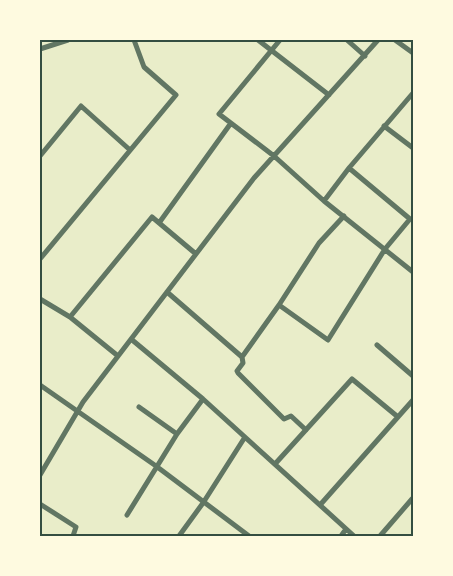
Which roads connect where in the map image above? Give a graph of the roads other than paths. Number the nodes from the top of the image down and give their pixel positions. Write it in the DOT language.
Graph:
graph roads {
  1 [pos="68,40"];
  2 [pos="134,40"];
  3 [pos="258,40"];
  4 [pos="280,40"];
  5 [pos="347,40"];
  6 [pos="378,40"];
  7 [pos="395,40"];
  8 [pos="40,49"];
  9 [pos="271,50"];
  10 [pos="413,53"];
  11 [pos="365,56"];
  12 [pos="413,92"];
  13 [pos="329,95"];
  14 [pos="232,123"];
  15 [pos="384,126"];
  16 [pos="413,148"];
  17 [pos="130,150"];
  18 [pos="40,156"];
  19 [pos="274,156"];
  20 [pos="349,168"];
  21 [pos="324,201"];
  22 [pos="344,216"];
  23 [pos="411,220"];
  24 [pos="159,223"];
  25 [pos="385,249"];
  26 [pos="196,254"];
  27 [pos="40,259"];
  28 [pos="413,272"];
  29 [pos="168,292"];
  30 [pos="40,299"];
  31 [pos="278,305"];
  32 [pos="70,317"];
  33 [pos="131,340"];
  34 [pos="377,344"];
  35 [pos="118,356"];
  36 [pos="242,357"];
  37 [pos="413,376"];
  38 [pos="40,385"];
  39 [pos="203,399"];
  40 [pos="413,400"];
  41 [pos="139,407"];
  42 [pos="78,412"];
  43 [pos="398,416"];
  44 [pos="306,430"];
  45 [pos="177,434"];
  46 [pos="245,437"];
  47 [pos="275,464"];
  48 [pos="156,466"];
  49 [pos="40,475"];
  50 [pos="46,479"];
  51 [pos="412,499"];
  52 [pos="203,503"];
  53 [pos="40,504"];
  54 [pos="320,505"];
  55 [pos="127,515"];
  56 [pos="346,529"];
  57 [pos="73,536"];
  58 [pos="179,536"];
  59 [pos="249,536"];
  60 [pos="341,536"];
  61 [pos="354,536"];
  62 [pos="380,536"];
  1 -- 8 [label="street"];
  2 -- 17 [label="street"];
  3 -- 9 [label="street"];
  4 -- 9 [label="street"];
  5 -- 11 [label="street"];
  6 -- 11 [label="street"];
  7 -- 10 [label="street"];
  9 -- 13 [label="street"];
  9 -- 14 [label="street"];
  11 -- 13 [label="street"];
  12 -- 15 [label="street"];
  13 -- 19 [label="street"];
  14 -- 19 [label="street"];
  14 -- 24 [label="street"];
  15 -- 16 [label="street"];
  15 -- 20 [label="street"];
  17 -- 18 [label="street"];
  17 -- 27 [label="street"];
  19 -- 21 [label="street"];
  19 -- 26 [label="street"];
  20 -- 21 [label="street"];
  20 -- 23 [label="street"];
  21 -- 22 [label="street"];
  22 -- 25 [label="street"];
  22 -- 31 [label="street"];
  23 -- 25 [label="street"];
  24 -- 26 [label="street"];
  24 -- 32 [label="street"];
  25 -- 28 [label="street"];
  25 -- 31 [label="street"];
  26 -- 29 [label="street"];
  29 -- 33 [label="street"];
  29 -- 36 [label="street"];
  30 -- 32 [label="street"];
  31 -- 36 [label="street"];
  32 -- 35 [label="street"];
  33 -- 35 [label="street"];
  33 -- 39 [label="street"];
  34 -- 37 [label="street"];
  35 -- 42 [label="street"];
  36 -- 44 [label="street"];
  38 -- 42 [label="street"];
  39 -- 45 [label="street"];
  39 -- 46 [label="street"];
  40 -- 43 [label="street"];
  41 -- 45 [label="street"];
  42 -- 48 [label="street"];
  42 -- 49 [label="street"];
  43 -- 44 [label="street"];
  43 -- 54 [label="street"];
  44 -- 47 [label="street"];
  45 -- 48 [label="street"];
  46 -- 47 [label="street"];
  46 -- 52 [label="street"];
  47 -- 54 [label="street"];
  48 -- 52 [label="street"];
  48 -- 55 [label="street"];
  49 -- 50 [label="street"];
  51 -- 62 [label="street"];
  52 -- 58 [label="street"];
  52 -- 59 [label="street"];
  53 -- 57 [label="street"];
  54 -- 56 [label="street"];
  56 -- 60 [label="street"];
  56 -- 61 [label="street"];
}
